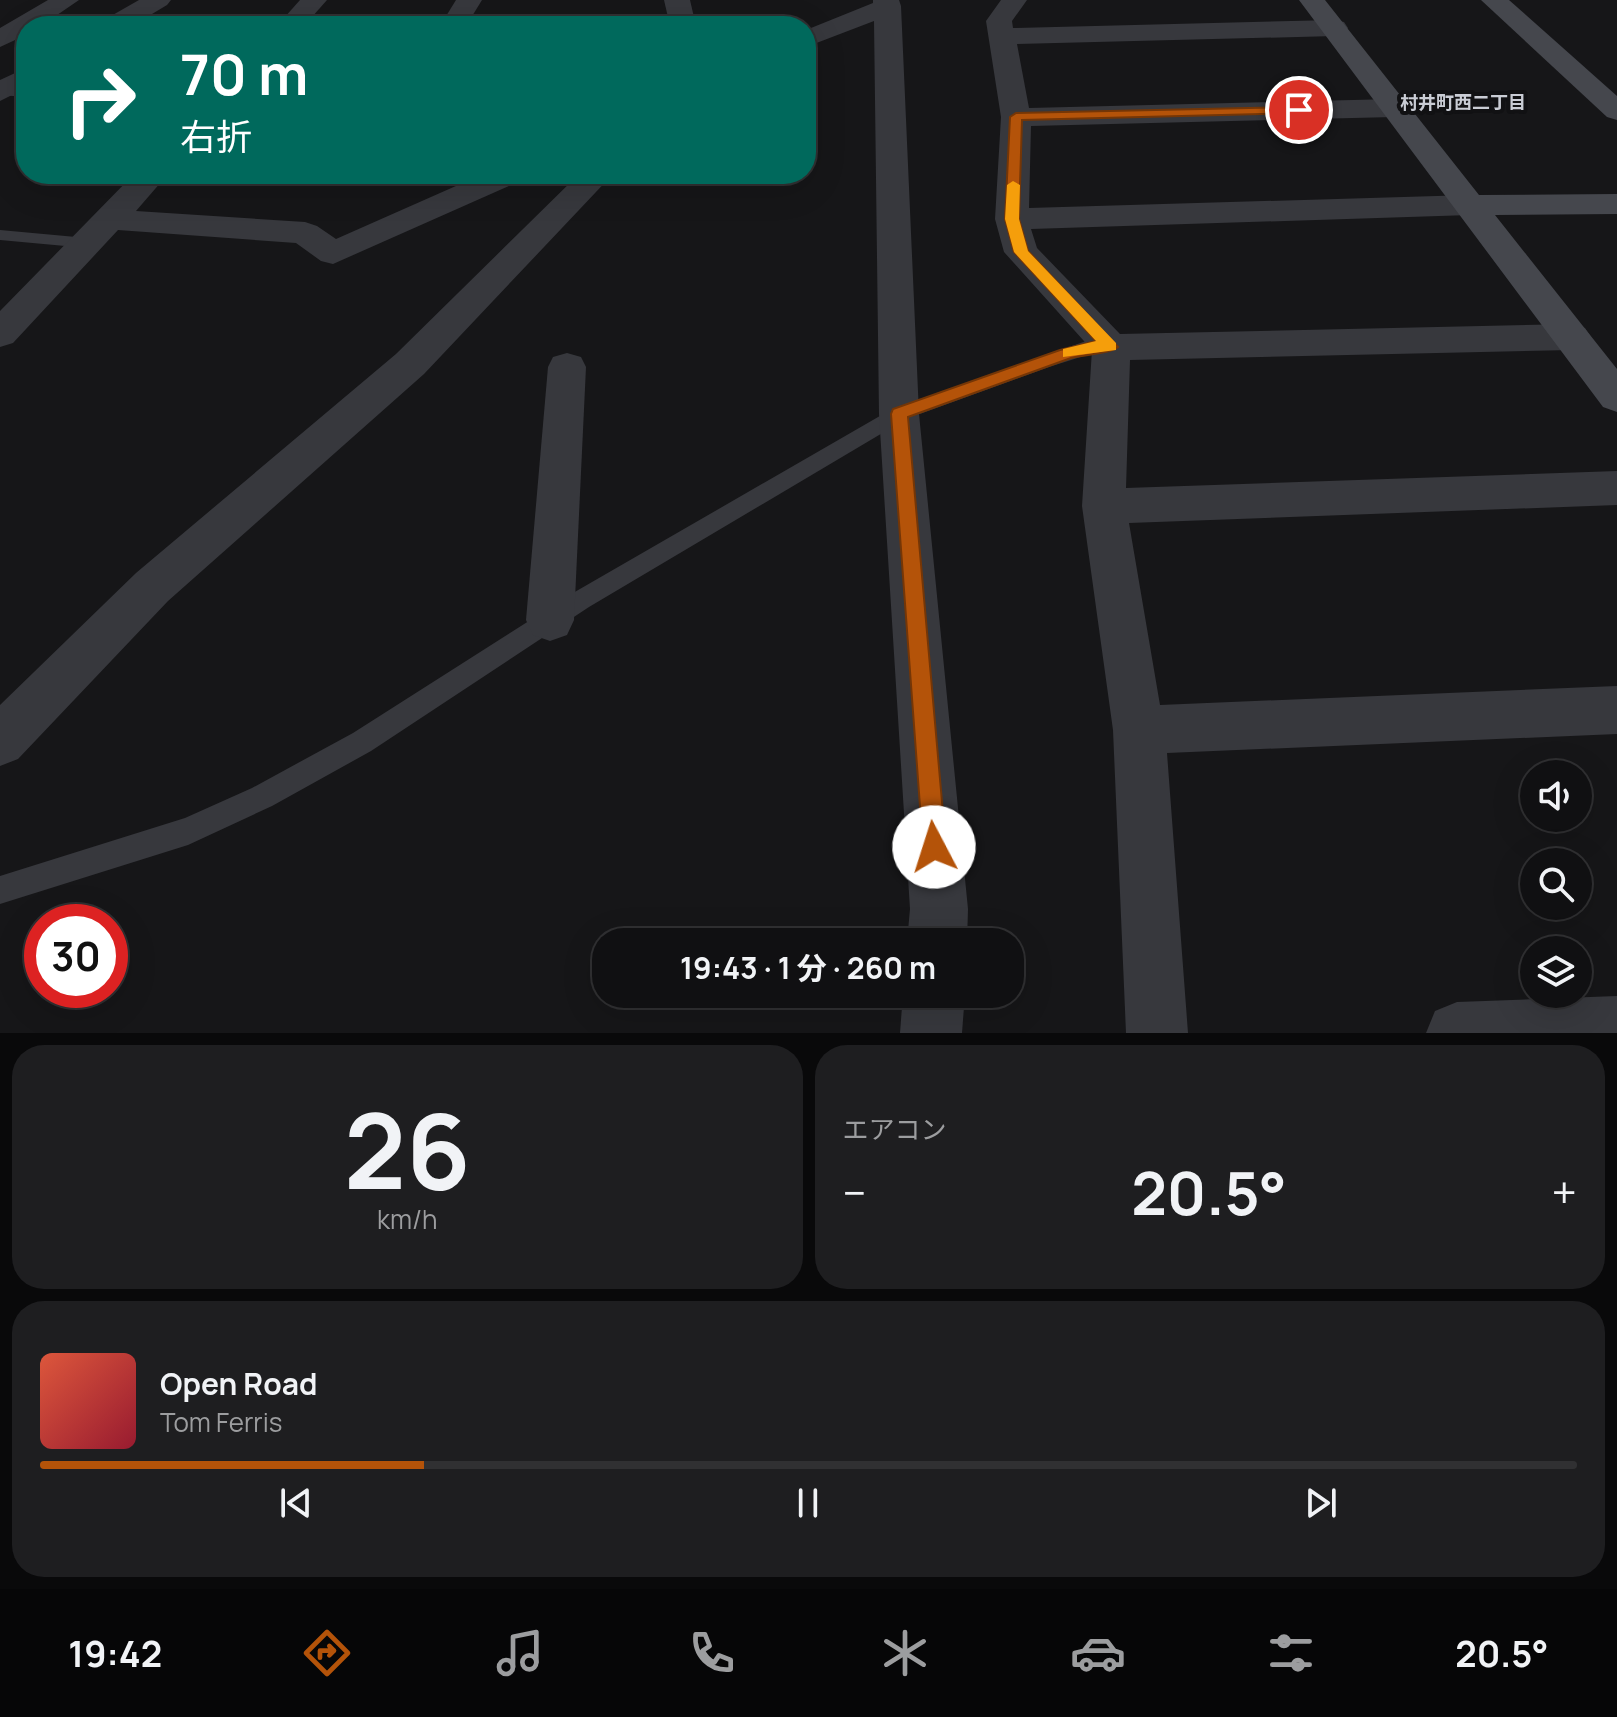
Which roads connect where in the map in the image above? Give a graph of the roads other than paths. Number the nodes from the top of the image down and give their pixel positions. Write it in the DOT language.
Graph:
graph roads {
  1 [pos="66,0"];
  2 [pos="158,0"];
  3 [pos="314,0"];
  4 [pos="1014,0"];
  5 [pos="1312,0"];
  6 [pos="1494,0"];
  7 [pos="887,3"];
  8 [pos="39,16"];
  9 [pos="130,16"];
  10 [pos="299,16"];
  11 [pos="1335,28"];
  12 [pos="816,35"];
  13 [pos="1002,36"];
  14 [pos="1394,108"];
  15 [pos="1617,111"];
  16 [pos="1016,117"];
  17 [pos="143,184"];
  18 [pos="487,184"];
  19 [pos="587,184"];
  20 [pos="1617,204"];
  21 [pos="1470,205"];
  22 [pos="1012,219"];
  23 [pos="98,231"];
  24 [pos="0,235"];
  25 [pos="0,334"];
  26 [pos="1572,337"];
  27 [pos="1111,347"];
  28 [pos="567,367"];
  29 [pos="1617,397"];
  30 [pos="899,414"];
  31 [pos="1617,488"];
  32 [pos="1104,506"];
  33 [pos="550,620"];
  34 [pos="1617,710"];
  35 [pos="1139,730"];
  36 [pos="0,741"];
  37 [pos="0,890"];
  38 [pos="938,928"];
  39 [pos="933,1008"];
  40 [pos="1617,1027"];
  41 [pos="931,1033"];
  42 [pos="1157,1033"];
  43 [pos="1457,1033"];
  44 [pos="1499,1033"];
  1 -- 8 [label="street"];
  2 -- 9 [label="street"];
  3 -- 10 [label="street"];
  4 -- 13 [label="street"];
  5 -- 11 [label="street"];
  6 -- 15 [label="street"];
  7 -- 12 [label="street"];
  7 -- 30 [label="street"];
  11 -- 13 [label="street"];
  11 -- 14 [label="street"];
  13 -- 16 [label="street"];
  14 -- 16 [label="street"];
  14 -- 21 [label="street"];
  16 -- 22 [label="street"];
  17 -- 23 [label="street"];
  18 -- 23 [label="street"];
  19 -- 36 [label="street"];
  20 -- 21 [label="street"];
  21 -- 22 [label="street"];
  21 -- 26 [label="street"];
  22 -- 27 [label="street"];
  23 -- 24 [label="lane"];
  23 -- 25 [label="street"];
  26 -- 27 [label="street"];
  26 -- 29 [label="street"];
  27 -- 30 [label="lane"];
  27 -- 32 [label="street"];
  28 -- 33 [label="street"];
  30 -- 33 [label="lane"];
  30 -- 38 [label="street"];
  31 -- 32 [label="street"];
  32 -- 35 [label="street"];
  33 -- 37 [label="lane"];
  34 -- 35 [label="street"];
  35 -- 42 [label="street"];
  39 -- 41 [label="street"];
  40 -- 44 [label="street"];
  43 -- 44 [label="street"];
}
